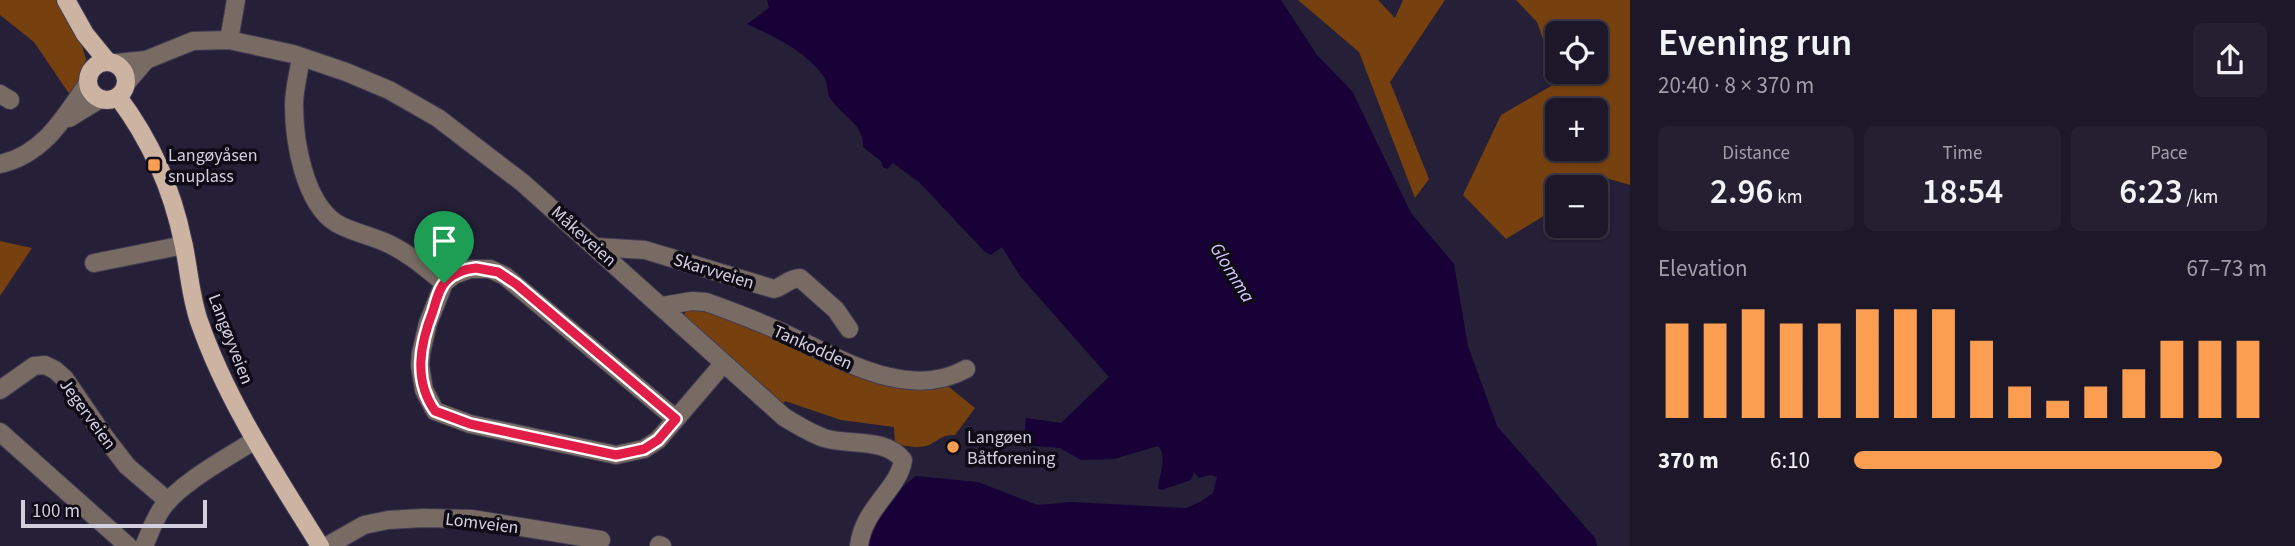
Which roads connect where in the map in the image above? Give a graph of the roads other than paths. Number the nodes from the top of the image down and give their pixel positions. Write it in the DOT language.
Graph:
graph roads {
  1 [pos="66,0"];
  2 [pos="236,0"];
  3 [pos="85,34"];
  4 [pos="229,40"];
  5 [pos="301,57"];
  6 [pos="146,60"];
  7 [pos="111,62"];
  8 [pos="89,77"];
  9 [pos="115,93"];
  10 [pos="63,121"];
  11 [pos="0,164"];
  12 [pos="184,245"];
  13 [pos="596,247"];
  14 [pos="94,263"];
  15 [pos="444,283"];
  16 [pos="662,306"];
  17 [pos="849,329"];
  18 [pos="723,364"];
  19 [pos="966,369"];
  20 [pos="0,390"];
  21 [pos="676,419"];
  22 [pos="0,432"];
  23 [pos="255,440"];
  24 [pos="168,501"];
  25 [pos="601,540"];
  26 [pos="128,546"];
  27 [pos="144,546"];
  28 [pos="320,546"];
  29 [pos="327,546"];
  30 [pos="859,546"];
  1 -- 3 [label="main road"];
  2 -- 4 [label="street"];
  3 -- 7 [label="main road"];
  3 -- 8 [label="main road"];
  4 -- 5 [label="street, Måkeveien"];
  4 -- 6 [label="street, Måkeveien"];
  5 -- 13 [label="street, Måkeveien"];
  5 -- 15 [label="street"];
  6 -- 7 [label="street, Måkeveien"];
  6 -- 9 [label="street, Måkeveien"];
  7 -- 8 [label="main road"];
  7 -- 9 [label="main road"];
  8 -- 9 [label="main road"];
  8 -- 10 [label="street"];
  9 -- 10 [label="street, Måkeveien"];
  9 -- 12 [label="main road, Langøyveien"];
  10 -- 11 [label="street"];
  12 -- 14 [label="street"];
  12 -- 23 [label="main road, Langøyveien"];
  13 -- 16 [label="street, Måkeveien"];
  13 -- 17 [label="street, Skarvveien"];
  15 -- 21 [label="street"];
  15 -- 21 [label="street"];
  16 -- 18 [label="street, Måkeveien"];
  16 -- 19 [label="street, Tankodden"];
  18 -- 21 [label="street"];
  18 -- 30 [label="street, Måkeveien"];
  20 -- 24 [label="street, Jegerveien"];
  22 -- 26 [label="street"];
  23 -- 24 [label="street"];
  23 -- 28 [label="main road, Langøyveien"];
  24 -- 27 [label="street"];
  25 -- 29 [label="street, Lomveien"];
}
